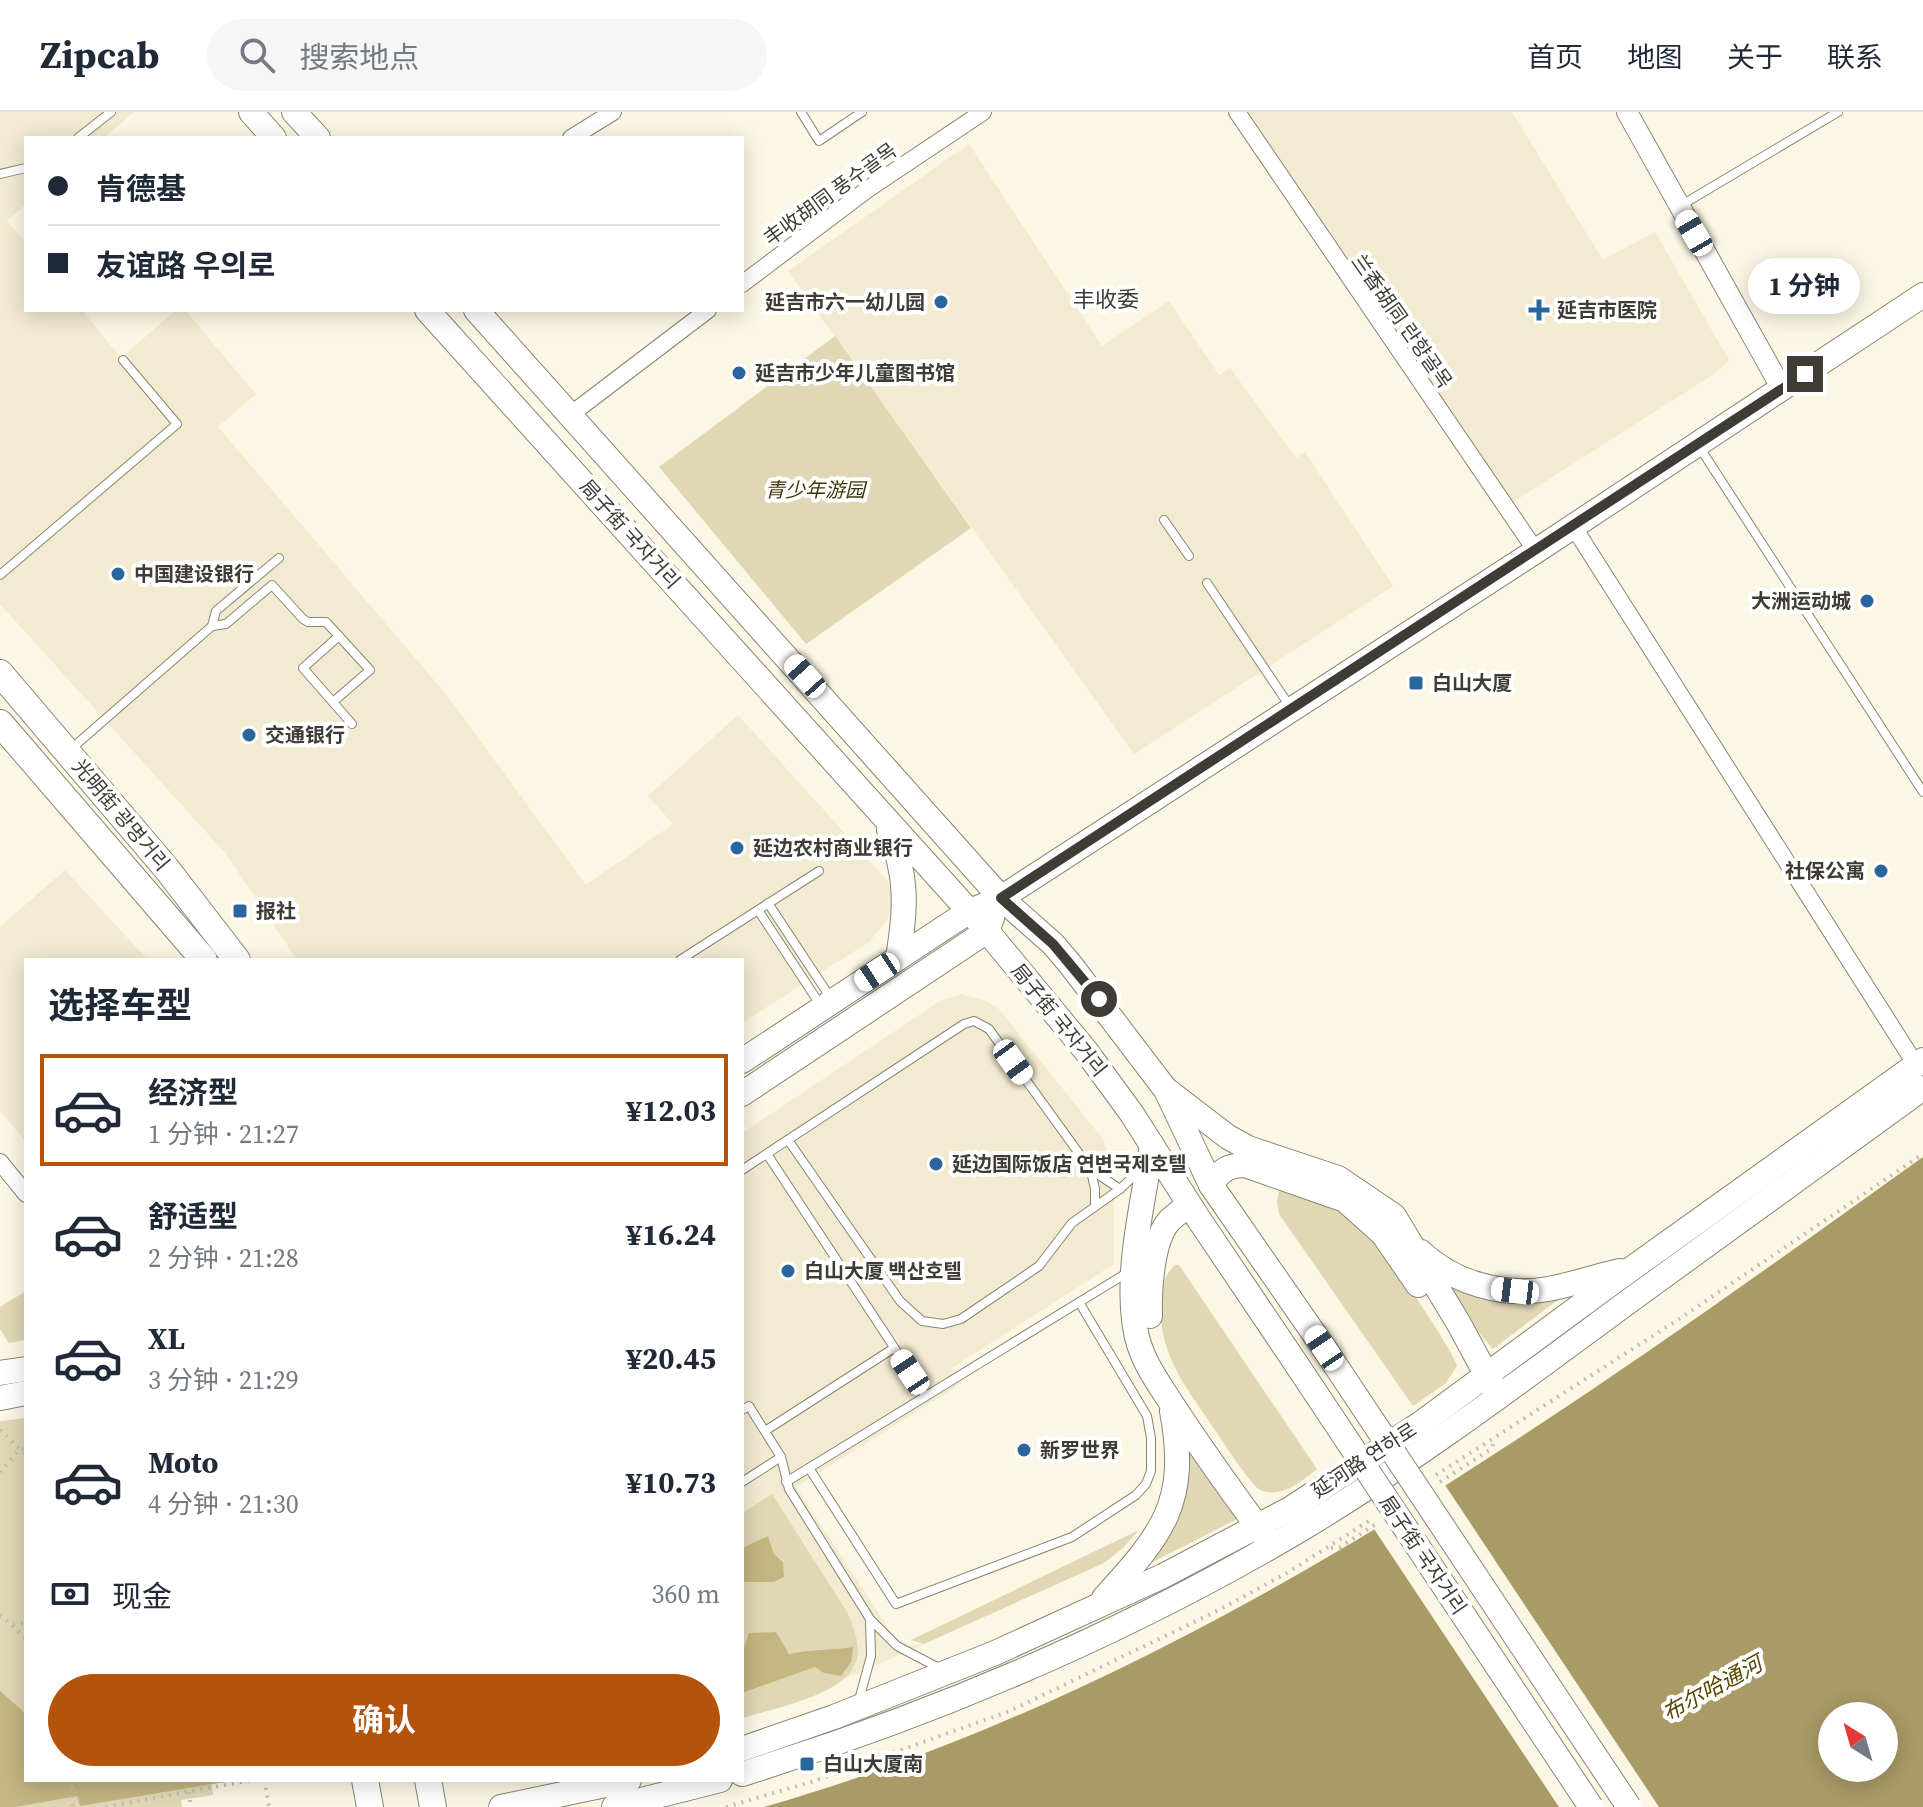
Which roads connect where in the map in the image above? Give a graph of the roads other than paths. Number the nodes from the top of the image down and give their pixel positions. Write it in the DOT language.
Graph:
graph roads {
  1 [pos="111,112"];
  2 [pos="251,112"];
  3 [pos="294,112"];
  4 [pos="613,112"];
  5 [pos="801,112"];
  6 [pos="862,112"];
  7 [pos="1237,112"];
  8 [pos="1627,112"];
  9 [pos="1838,112"];
  10 [pos="974,114"];
  11 [pos="81,136"];
  12 [pos="272,136"];
  13 [pos="316,136"];
  14 [pos="574,136"];
  15 [pos="24,168"];
  16 [pos="0,174"];
  17 [pos="1679,207"];
  18 [pos="744,282"];
  19 [pos="1923,295"];
  20 [pos="429,312"];
  21 [pos="478,312"];
  22 [pos="705,312"];
  23 [pos="123,360"];
  24 [pos="1782,389"];
  25 [pos="570,415"];
  26 [pos="1698,444"];
  27 [pos="1164,520"];
  28 [pos="1573,526"];
  29 [pos="1536,551"];
  30 [pos="1189,556"];
  31 [pos="279,558"];
  32 [pos="0,575"];
  33 [pos="1207,583"];
  34 [pos="212,626"];
  35 [pos="339,636"];
  36 [pos="0,673"];
  37 [pos="333,702"];
  38 [pos="1292,709"];
  39 [pos="0,723"];
  40 [pos="352,724"];
  41 [pos="67,752"];
  42 [pos="1923,792"];
  43 [pos="882,813"];
  44 [pos="819,871"];
  45 [pos="1001,898"];
  46 [pos="768,903"];
  47 [pos="758,910"];
  48 [pos="968,912"];
  49 [pos="987,931"];
  50 [pos="202,958"];
  51 [pos="235,958"];
  52 [pos="683,958"];
  53 [pos="898,958"];
  54 [pos="828,1004"];
  55 [pos="744,1060"];
  56 [pos="1921,1071"];
  57 [pos="1166,1090"];
  58 [pos="744,1093"];
  59 [pos="788,1140"];
  60 [pos="1152,1145"];
  61 [pos="767,1154"];
  62 [pos="0,1162"];
  63 [pos="744,1169"];
  64 [pos="1091,1170"];
  65 [pos="1211,1185"];
  66 [pos="1120,1189"];
  67 [pos="24,1192"];
  68 [pos="1189,1204"];
  69 [pos="1095,1206"];
  70 [pos="1408,1239"];
  71 [pos="1635,1267"];
  72 [pos="1134,1268"];
  73 [pos="1079,1302"];
  74 [pos="894,1348"];
  75 [pos="24,1369"];
  76 [pos="0,1373"];
  77 [pos="1482,1379"];
  78 [pos="24,1393"];
  79 [pos="926,1396"];
  80 [pos="0,1398"];
  81 [pos="1169,1400"];
  82 [pos="1494,1402"];
  83 [pos="744,1409"];
  84 [pos="765,1431"];
  85 [pos="781,1457"];
  86 [pos="809,1468"];
  87 [pos="744,1481"];
  88 [pos="786,1482"];
  89 [pos="1270,1533"];
  90 [pos="1097,1606"];
  91 [pos="870,1619"];
  92 [pos="947,1672"];
  93 [pos="856,1708"];
  94 [pos="744,1748"];
  95 [pos="744,1773"];
  96 [pos="365,1782"];
  97 [pos="428,1782"];
  98 [pos="620,1782"];
  99 [pos="712,1782"];
  100 [pos="370,1807"];
  101 [pos="433,1807"];
  102 [pos="501,1807"];
  103 [pos="614,1807"];
  104 [pos="1591,1807"];
  105 [pos="1629,1807"];
  1 -- 11 [label="lane"];
  2 -- 12 [label="main road"];
  3 -- 13 [label="main road"];
  4 -- 14 [label="street"];
  5 -- 6 [label="lane"];
  7 -- 29 [label="street, 兰香胡同 란향골목"];
  8 -- 17 [label="street"];
  9 -- 17 [label="lane"];
  10 -- 18 [label="street, 丰收胡同 풍수골목"];
  15 -- 16 [label="lane"];
  17 -- 24 [label="street"];
  19 -- 24 [label="main road"];
  20 -- 43 [label="main road, 局子街 국자거리"];
  21 -- 25 [label="main road, 局子街 국자거리"];
  22 -- 25 [label="street"];
  23 -- 32 [label="lane"];
  24 -- 26 [label="main road"];
  25 -- 45 [label="main road, 局子街 국자거리"];
  26 -- 28 [label="main road"];
  26 -- 42 [label="lane"];
  27 -- 30 [label="lane"];
  28 -- 29 [label="main road"];
  28 -- 56 [label="street"];
  29 -- 38 [label="main road"];
  31 -- 34 [label="lane"];
  33 -- 38 [label="lane"];
  34 -- 35 [label="lane"];
  34 -- 41 [label="lane"];
  35 -- 37 [label="lane"];
  35 -- 37 [label="lane"];
  36 -- 41 [label="main road, 光明街 광명거리"];
  37 -- 40 [label="lane"];
  38 -- 45 [label="main road"];
  39 -- 50 [label="main road, 光明街 광명거리"];
  41 -- 51 [label="main road, 光明街 광명거리"];
  43 -- 48 [label="main road, 局子街 국자거리"];
  43 -- 53 [label="main road"];
  44 -- 46 [label="lane"];
  45 -- 48 [label="main road"];
  45 -- 49 [label="main road"];
  45 -- 57 [label="main road, 局子街 국자거리"];
  46 -- 47 [label="lane"];
  46 -- 54 [label="lane"];
  47 -- 52 [label="lane"];
  47 -- 54 [label="lane"];
  48 -- 49 [label="main road, 局子街 국자거리"];
  48 -- 53 [label="main road"];
  49 -- 58 [label="main road"];
  49 -- 60 [label="main road, 局子街 국자거리"];
  53 -- 54 [label="main road"];
  54 -- 55 [label="main road"];
  56 -- 71 [label="main road, 延河路 연하로"];
  56 -- 82 [label="main road, 延河路 연하로"];
  57 -- 65 [label="main road, 局子街 국자거리"];
  57 -- 70 [label="main road"];
  59 -- 61 [label="lane"];
  59 -- 64 [label="lane"];
  59 -- 69 [label="lane"];
  60 -- 66 [label="lane"];
  60 -- 68 [label="main road, 局子街 국자거리"];
  60 -- 72 [label="main road"];
  61 -- 63 [label="lane"];
  61 -- 74 [label="lane"];
  62 -- 67 [label="street"];
  64 -- 66 [label="lane"];
  64 -- 69 [label="lane"];
  65 -- 77 [label="main road"];
  65 -- 105 [label="main road, 局子街 국자거리, bridge"];
  66 -- 69 [label="lane"];
  68 -- 89 [label="main road"];
  68 -- 104 [label="main road, 局子街 국자거리, bridge"];
  70 -- 71 [label="main road"];
  70 -- 77 [label="main road"];
  71 -- 77 [label="main road, 延河路 연하로"];
  72 -- 73 [label="lane"];
  72 -- 81 [label="main road"];
  73 -- 79 [label="lane"];
  73 -- 86 [label="lane"];
  74 -- 79 [label="lane"];
  74 -- 84 [label="lane"];
  75 -- 76 [label="main road"];
  77 -- 82 [label="main road"];
  77 -- 89 [label="main road, 延河路 연하로"];
  78 -- 80 [label="main road"];
  79 -- 86 [label="lane"];
  81 -- 89 [label="main road"];
  81 -- 90 [label="main road"];
  82 -- 89 [label="main road, 延河路 연하로"];
  83 -- 84 [label="lane"];
  84 -- 85 [label="lane"];
  85 -- 87 [label="lane"];
  85 -- 88 [label="lane"];
  86 -- 88 [label="lane"];
  88 -- 91 [label="lane"];
  89 -- 90 [label="main road, 延河路 연하로"];
  89 -- 95 [label="main road, 延河路 연하로"];
  90 -- 92 [label="main road, 延河路 연하로"];
  91 -- 92 [label="lane"];
  91 -- 93 [label="lane"];
  92 -- 93 [label="main road, 延河路 연하로"];
  93 -- 94 [label="main road, 延河路 연하로"];
  96 -- 100 [label="main road"];
  97 -- 101 [label="main road"];
  98 -- 102 [label="main road"];
  99 -- 103 [label="main road"];
}
